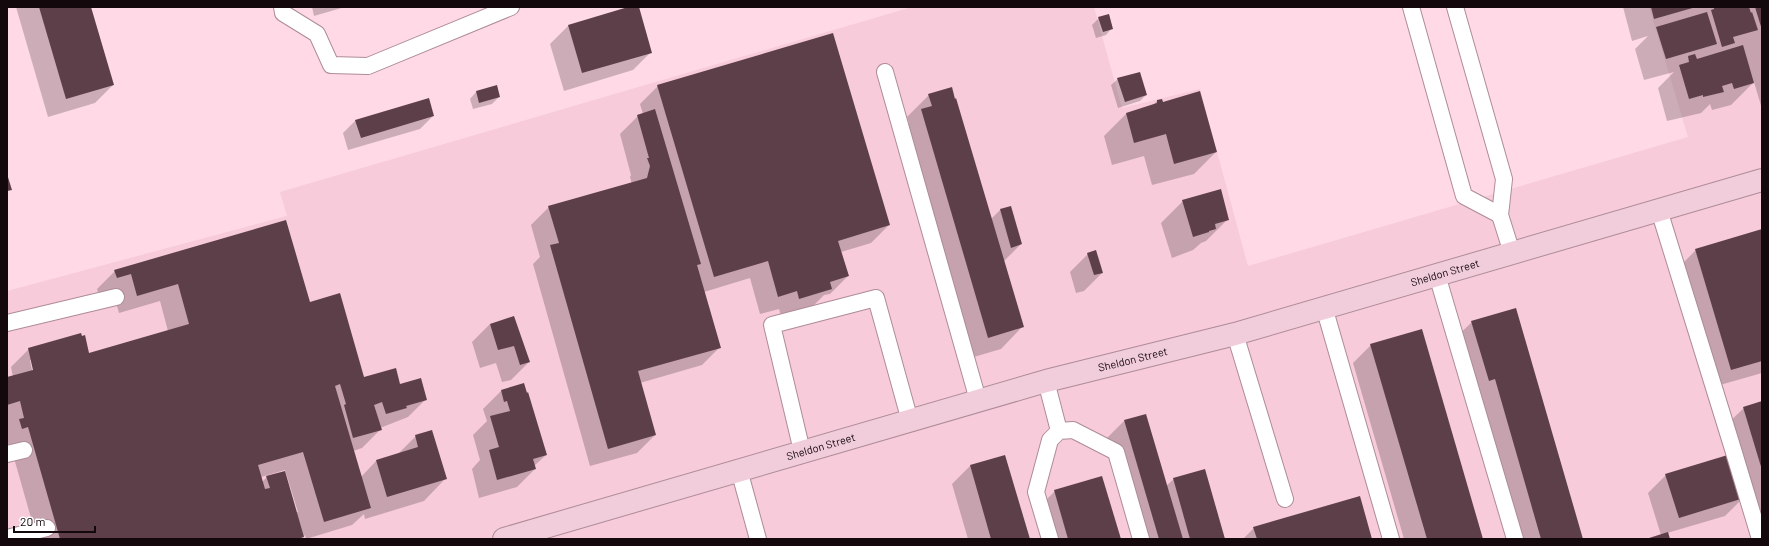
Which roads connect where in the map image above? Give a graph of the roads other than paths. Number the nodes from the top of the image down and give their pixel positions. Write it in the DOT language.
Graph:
graph roads {
  1 [pos="282,7"];
  2 [pos="511,7"];
  3 [pos="1411,7"];
  4 [pos="1455,7"];
  5 [pos="885,72"];
  6 [pos="1762,180"];
  7 [pos="1658,210"];
  8 [pos="1500,214"];
  9 [pos="1512,253"];
  10 [pos="1437,275"];
  11 [pos="116,297"];
  12 [pos="1324,307"];
  13 [pos="7,323"];
  14 [pos="1235,334"];
  15 [pos="1046,381"];
  16 [pos="978,400"];
  17 [pos="910,420"];
  18 [pos="1059,431"];
  19 [pos="24,450"];
  20 [pos="802,451"];
  21 [pos="7,454"];
  22 [pos="739,470"];
  23 [pos="1285,499"];
  24 [pos="46,528"];
  25 [pos="526,536"];
  26 [pos="7,538"];
  27 [pos="504,539"];
  28 [pos="758,539"];
  29 [pos="1050,539"];
  30 [pos="1141,539"];
  31 [pos="1391,539"];
  32 [pos="1515,539"];
  33 [pos="1760,539"];
  1 -- 2 [label="lane"];
  3 -- 8 [label="lane"];
  4 -- 8 [label="lane"];
  5 -- 16 [label="lane"];
  6 -- 7 [label="main road, Sheldon Street"];
  7 -- 9 [label="main road, Sheldon Street"];
  7 -- 33 [label="lane"];
  8 -- 9 [label="lane"];
  9 -- 10 [label="main road, Sheldon Street"];
  10 -- 12 [label="main road, Sheldon Street"];
  10 -- 32 [label="lane"];
  11 -- 13 [label="lane"];
  12 -- 14 [label="main road, Sheldon Street"];
  12 -- 31 [label="lane"];
  14 -- 15 [label="main road, Sheldon Street"];
  14 -- 23 [label="lane"];
  15 -- 16 [label="main road, Sheldon Street"];
  15 -- 18 [label="lane"];
  16 -- 17 [label="main road, Sheldon Street"];
  17 -- 20 [label="main road, Sheldon Street"];
  17 -- 20 [label="lane"];
  18 -- 29 [label="lane"];
  18 -- 30 [label="lane"];
  19 -- 21 [label="lane"];
  20 -- 22 [label="main road, Sheldon Street"];
  22 -- 25 [label="main road, Sheldon Street"];
  22 -- 28 [label="lane"];
  24 -- 26 [label="lane"];
  25 -- 27 [label="main road, Sheldon Street"];
}
